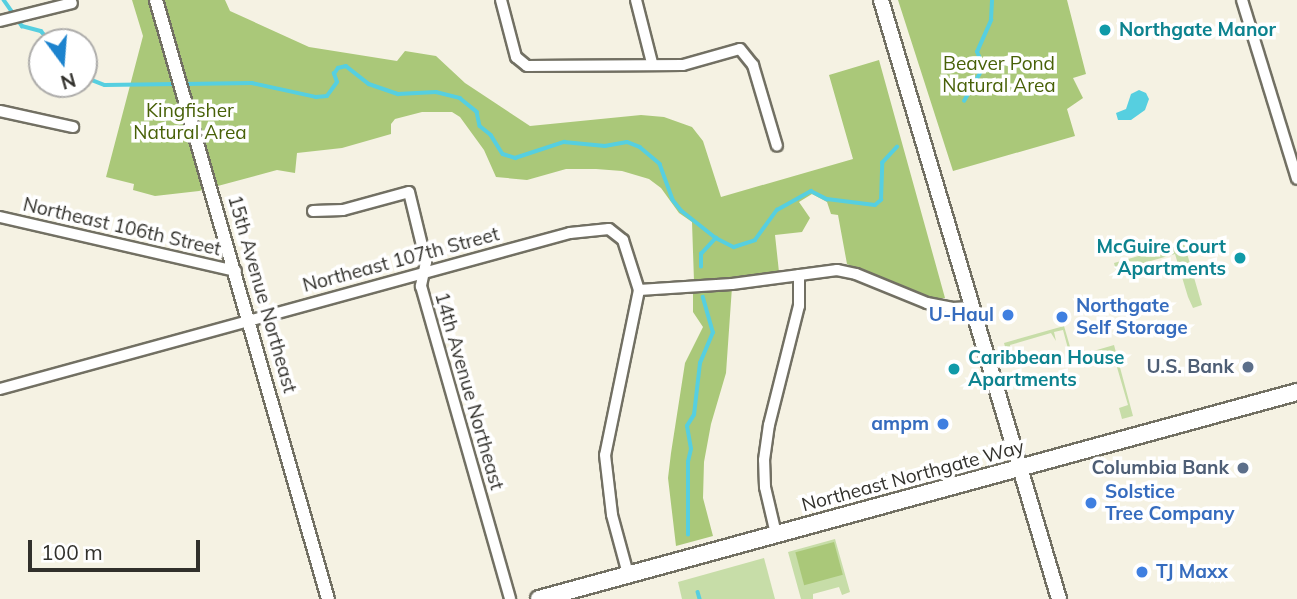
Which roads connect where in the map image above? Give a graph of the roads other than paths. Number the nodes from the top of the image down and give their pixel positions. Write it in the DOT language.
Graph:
graph roads {
  1 [pos="156,0"];
  2 [pos="501,0"];
  3 [pos="636,0"];
  4 [pos="881,0"];
  5 [pos="1242,0"];
  6 [pos="72,3"];
  7 [pos="3,20"];
  8 [pos="652,63"];
  9 [pos="0,111"];
  10 [pos="73,127"];
  11 [pos="777,146"];
  12 [pos="1297,179"];
  13 [pos="313,211"];
  14 [pos="0,217"];
  15 [pos="236,271"];
  16 [pos="423,272"];
  17 [pos="799,275"];
  18 [pos="639,290"];
  19 [pos="972,307"];
  20 [pos="249,319"];
  21 [pos="0,388"];
  22 [pos="1297,392"];
  23 [pos="1020,469"];
  24 [pos="776,534"];
  25 [pos="628,574"];
  26 [pos="328,599"];
  27 [pos="510,599"];
  28 [pos="539,599"];
  29 [pos="1059,599"];
  1 -- 15 [label="street, 15th Avenue Northeast"];
  2 -- 8 [label="street"];
  3 -- 8 [label="street"];
  4 -- 19 [label="main road"];
  5 -- 12 [label="street"];
  6 -- 7 [label="street"];
  8 -- 11 [label="street"];
  9 -- 10 [label="street"];
  13 -- 16 [label="street, 14th Avenue Northeast"];
  14 -- 15 [label="street, Northeast 106th Street"];
  15 -- 20 [label="street, 15th Avenue Northeast"];
  16 -- 18 [label="street, Northeast 107th Street"];
  16 -- 20 [label="street, Northeast 107th Street"];
  16 -- 27 [label="street, 14th Avenue Northeast"];
  17 -- 18 [label="street"];
  17 -- 19 [label="street"];
  17 -- 24 [label="street"];
  18 -- 25 [label="street"];
  19 -- 23 [label="main road"];
  20 -- 21 [label="street, Northeast 107th Street"];
  20 -- 26 [label="street, 15th Avenue Northeast"];
  22 -- 23 [label="main road, Northeast Northgate Way"];
  23 -- 24 [label="main road, Northeast Northgate Way"];
  23 -- 29 [label="main road"];
  24 -- 25 [label="main road, Northeast Northgate Way"];
  25 -- 28 [label="main road, Northeast Northgate Way"];
}
